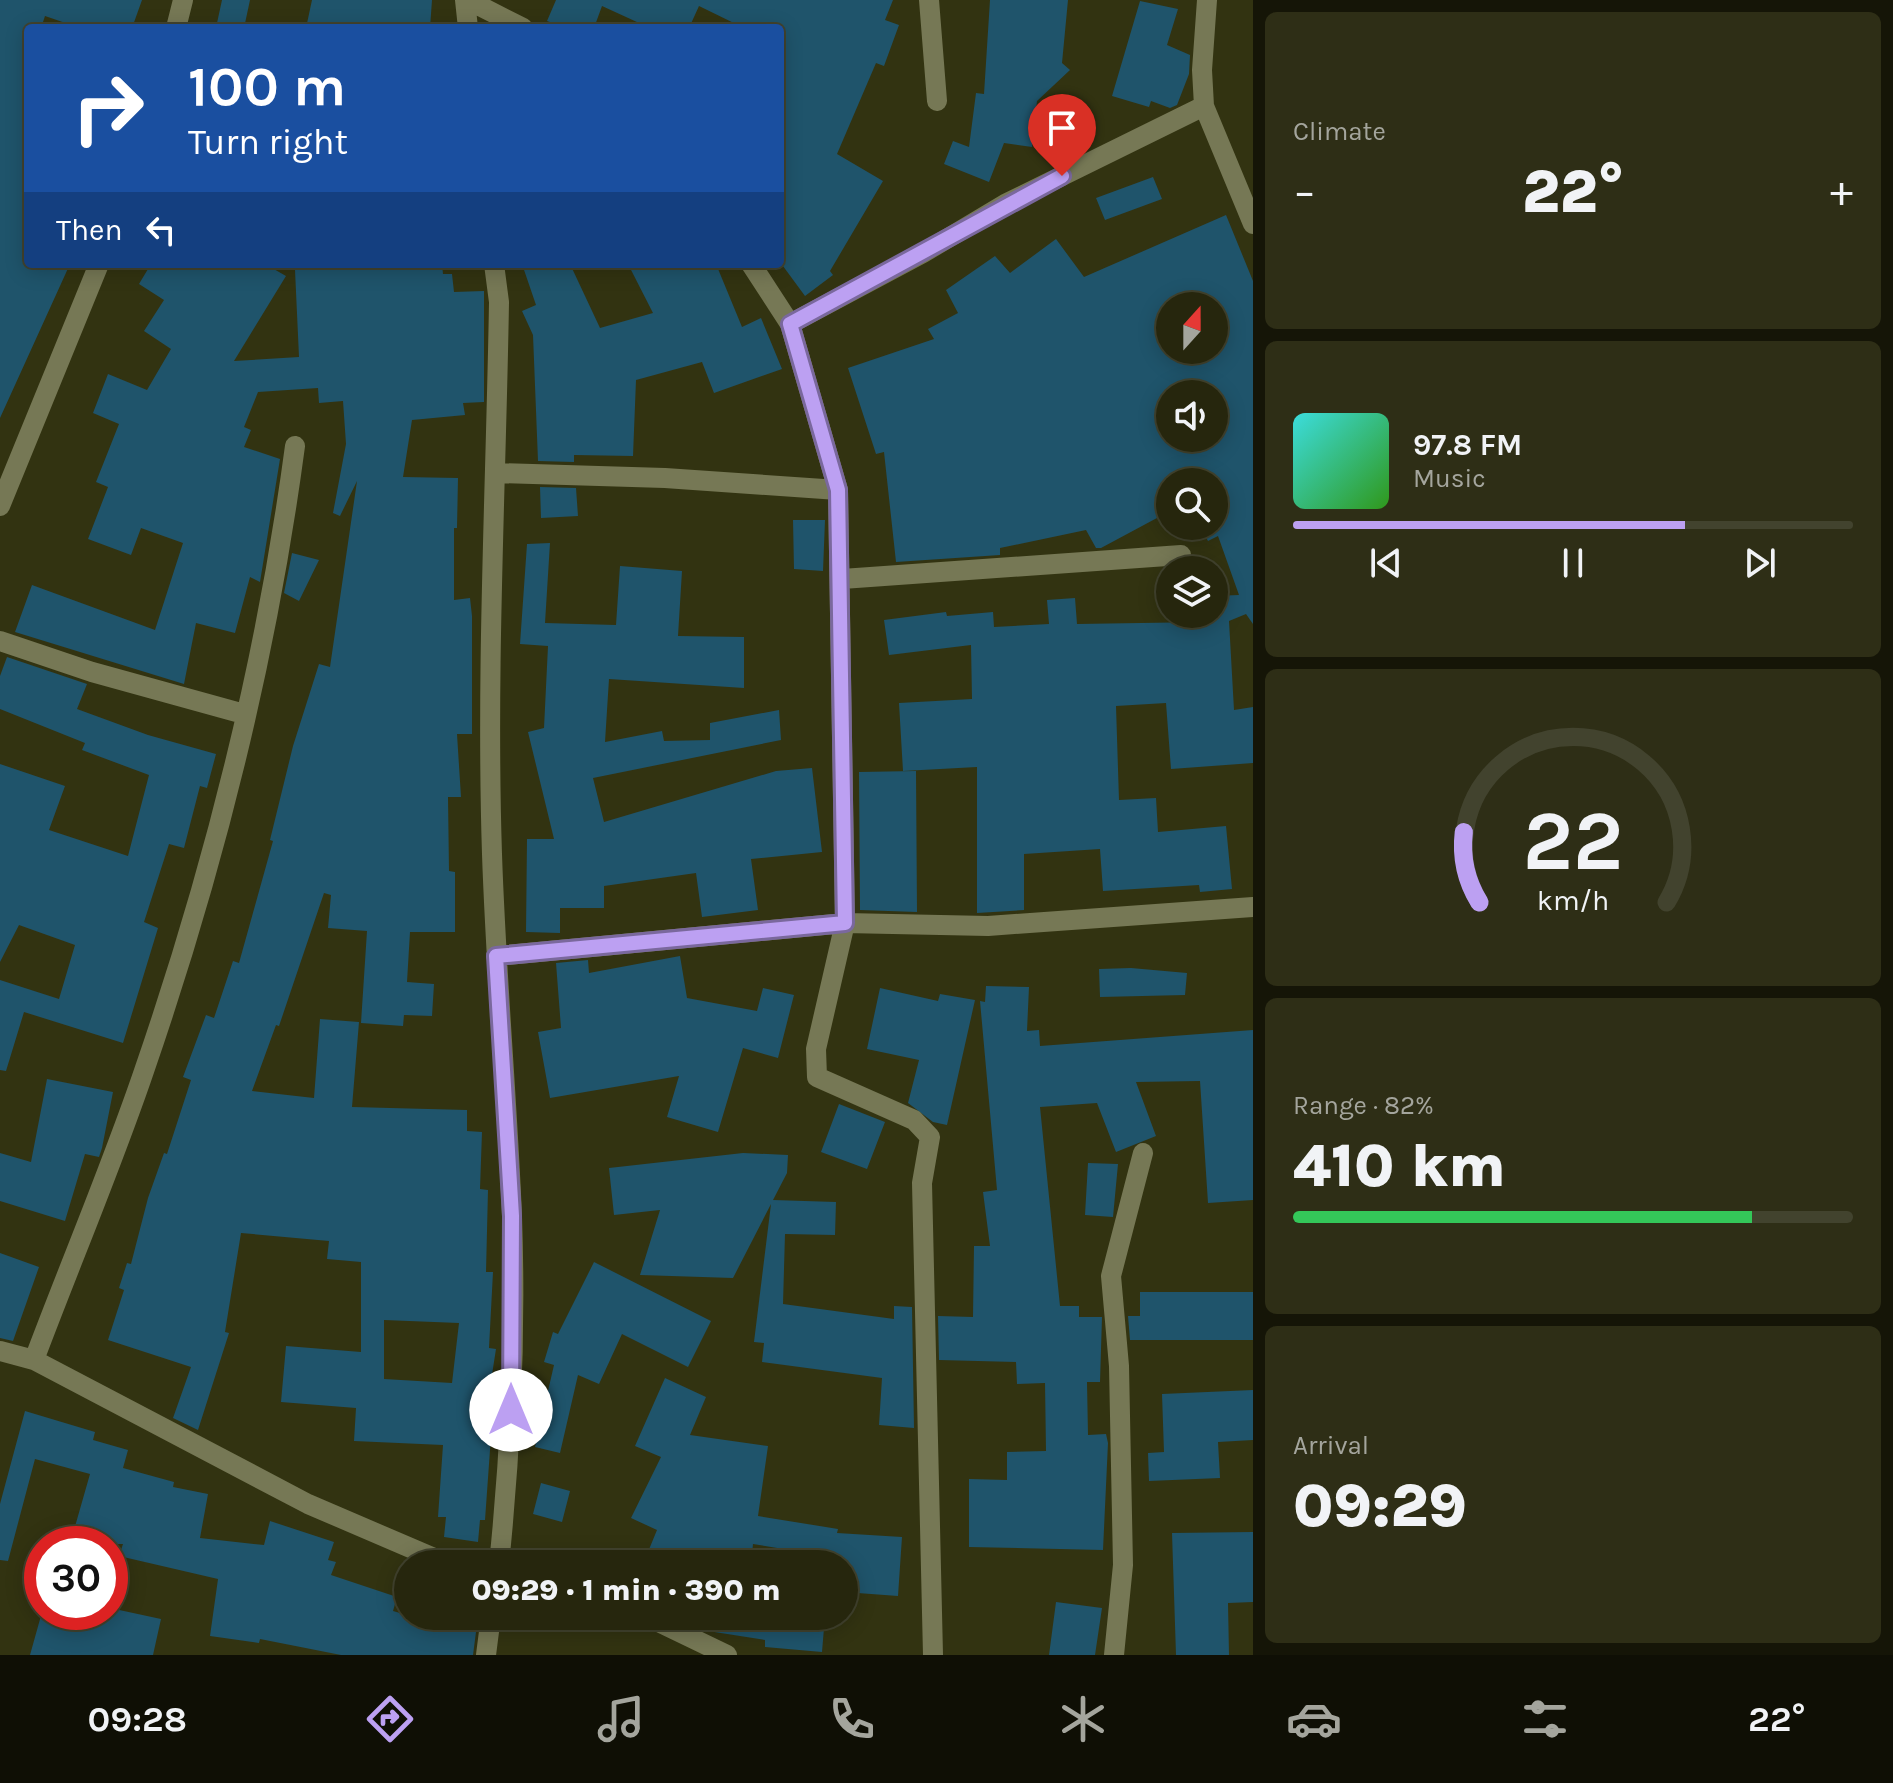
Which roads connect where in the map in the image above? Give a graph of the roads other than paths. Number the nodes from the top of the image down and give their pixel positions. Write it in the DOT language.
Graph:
graph roads {
  1 [pos="183,0"];
  2 [pos="466,0"];
  3 [pos="929,0"];
  4 [pos="1207,0"];
  5 [pos="177,24"];
  6 [pos="468,24"];
  7 [pos="515,24"];
  8 [pos="937,101"];
  9 [pos="1204,106"];
  10 [pos="1253,224"];
  11 [pos="97,268"];
  12 [pos="495,268"];
  13 [pos="754,268"];
  14 [pos="790,324"];
  15 [pos="295,446"];
  16 [pos="497,473"];
  17 [pos="838,490"];
  18 [pos="0,506"];
  19 [pos="1181,555"];
  20 [pos="842,579"];
  21 [pos="0,641"];
  22 [pos="244,714"];
  23 [pos="1253,907"];
  24 [pos="845,923"];
  25 [pos="496,956"];
  26 [pos="1143,1153"];
  27 [pos="0,1351"];
  28 [pos="34,1360"];
  29 [pos="415,1550"];
  30 [pos="501,1550"];
  31 [pos="489,1630"];
  32 [pos="675,1630"];
  33 [pos="486,1655"];
  34 [pos="727,1655"];
  35 [pos="933,1655"];
  36 [pos="1114,1655"];
  1 -- 5 [label="street"];
  2 -- 6 [label="street"];
  2 -- 7 [label="street"];
  3 -- 8 [label="street"];
  4 -- 9 [label="street"];
  9 -- 10 [label="street"];
  9 -- 14 [label="street"];
  11 -- 18 [label="street"];
  12 -- 16 [label="street"];
  13 -- 14 [label="street"];
  14 -- 17 [label="street"];
  15 -- 22 [label="street"];
  16 -- 17 [label="street"];
  16 -- 25 [label="street"];
  17 -- 20 [label="street"];
  19 -- 20 [label="street"];
  20 -- 24 [label="street"];
  21 -- 22 [label="street"];
  22 -- 28 [label="street"];
  23 -- 24 [label="street"];
  24 -- 25 [label="street"];
  24 -- 35 [label="street"];
  25 -- 30 [label="street"];
  26 -- 36 [label="street"];
  27 -- 28 [label="street"];
  28 -- 29 [label="street"];
  31 -- 33 [label="street"];
  32 -- 34 [label="street"];
}
